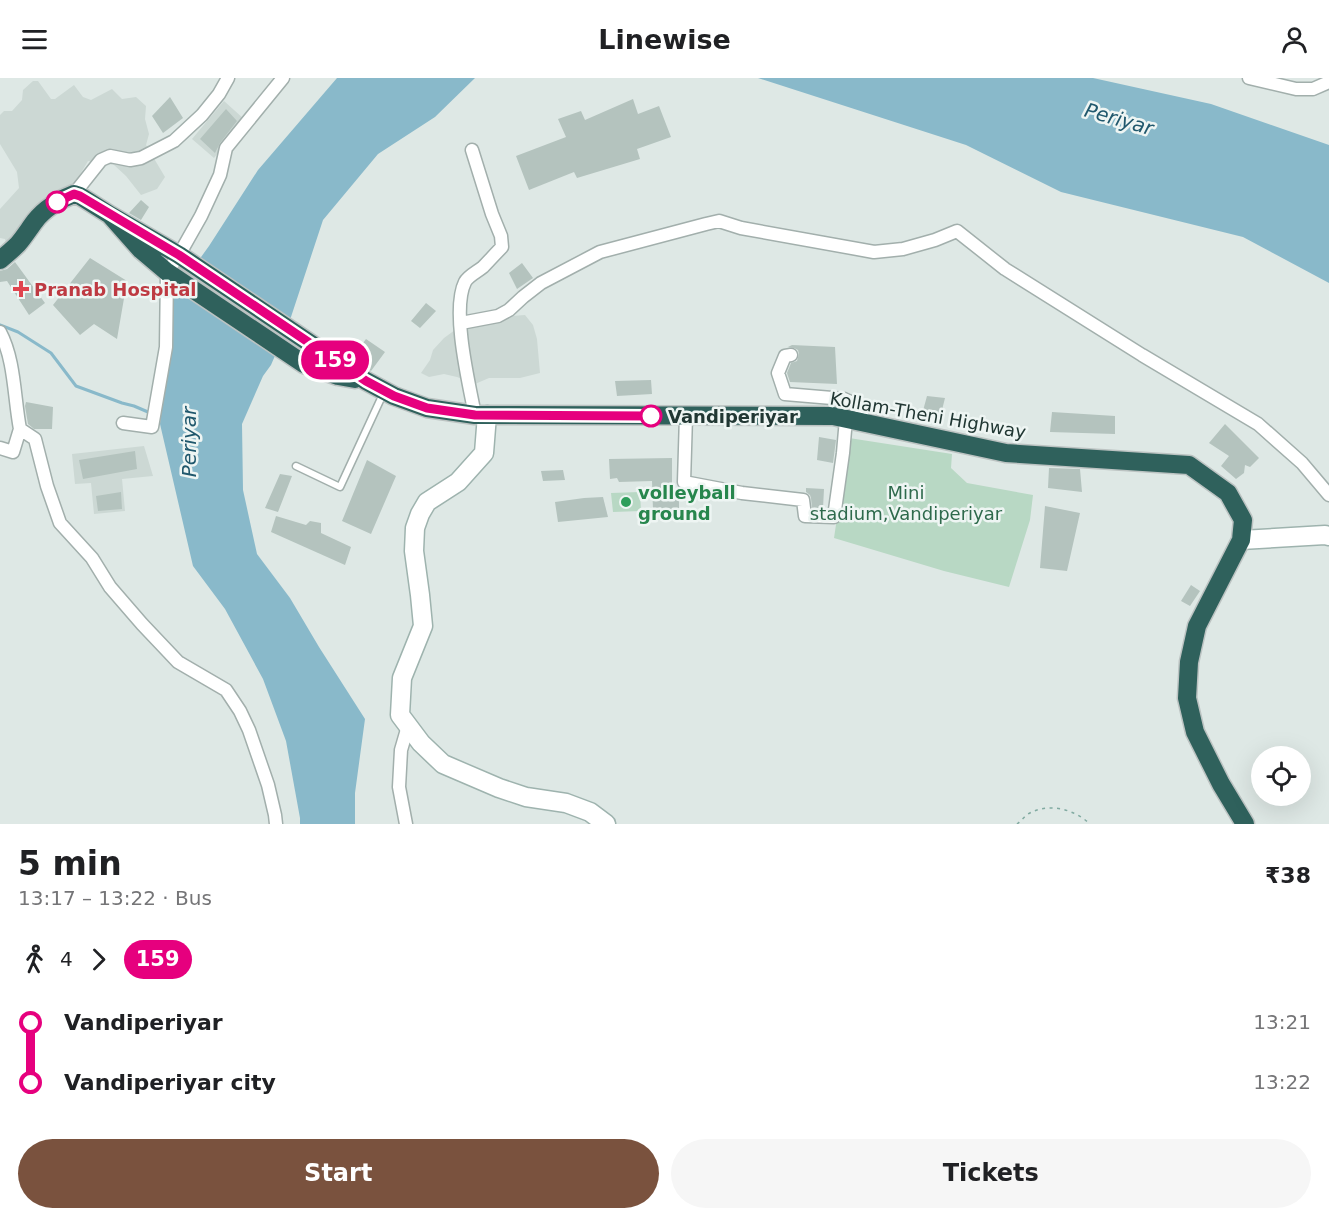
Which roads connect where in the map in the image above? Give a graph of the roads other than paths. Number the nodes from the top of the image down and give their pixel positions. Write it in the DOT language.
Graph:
graph roads {
  1 [pos="228,78"];
  2 [pos="284,78"];
  3 [pos="1249,78"];
  4 [pos="1329,82"];
  5 [pos="471,150"];
  6 [pos="74,194"];
  7 [pos="110,215"];
  8 [pos="179,255"];
  9 [pos="0,260"];
  10 [pos="167,272"];
  11 [pos="461,323"];
  12 [pos="0,332"];
  13 [pos="791,355"];
  14 [pos="366,381"];
  15 [pos="385,391"];
  16 [pos="481,415"];
  17 [pos="675,417"];
  18 [pos="846,419"];
  19 [pos="123,423"];
  20 [pos="866,423"];
  21 [pos="20,429"];
  22 [pos="0,448"];
  23 [pos="296,466"];
  24 [pos="1329,495"];
  25 [pos="1328,533"];
  26 [pos="1241,540"];
  27 [pos="408,726"];
  28 [pos="276,824"];
  29 [pos="406,824"];
  30 [pos="606,824"];
  31 [pos="1245,824"];
  1 -- 6 [label="street"];
  2 -- 8 [label="street"];
  3 -- 4 [label="street"];
  5 -- 11 [label="street"];
  6 -- 7 [label="highway"];
  6 -- 9 [label="highway"];
  7 -- 8 [label="highway"];
  7 -- 10 [label="highway"];
  8 -- 10 [label="street"];
  8 -- 14 [label="highway"];
  10 -- 14 [label="highway"];
  10 -- 19 [label="street"];
  11 -- 16 [label="street"];
  11 -- 24 [label="street"];
  12 -- 21 [label="street"];
  13 -- 20 [label="street"];
  14 -- 15 [label="highway, Kollam-Theni Highway"];
  15 -- 16 [label="highway, Kollam-Theni Highway"];
  15 -- 23 [label="lane"];
  16 -- 17 [label="highway, Kollam-Theni Highway"];
  16 -- 27 [label="street"];
  17 -- 18 [label="highway, Kollam-Theni Highway"];
  17 -- 18 [label="street"];
  18 -- 20 [label="highway, Kollam-Theni Highway"];
  20 -- 26 [label="highway, Kollam-Theni Highway"];
  21 -- 22 [label="street"];
  21 -- 28 [label="street"];
  25 -- 26 [label="street"];
  26 -- 31 [label="highway"];
  27 -- 29 [label="street"];
  27 -- 30 [label="street"];
}
